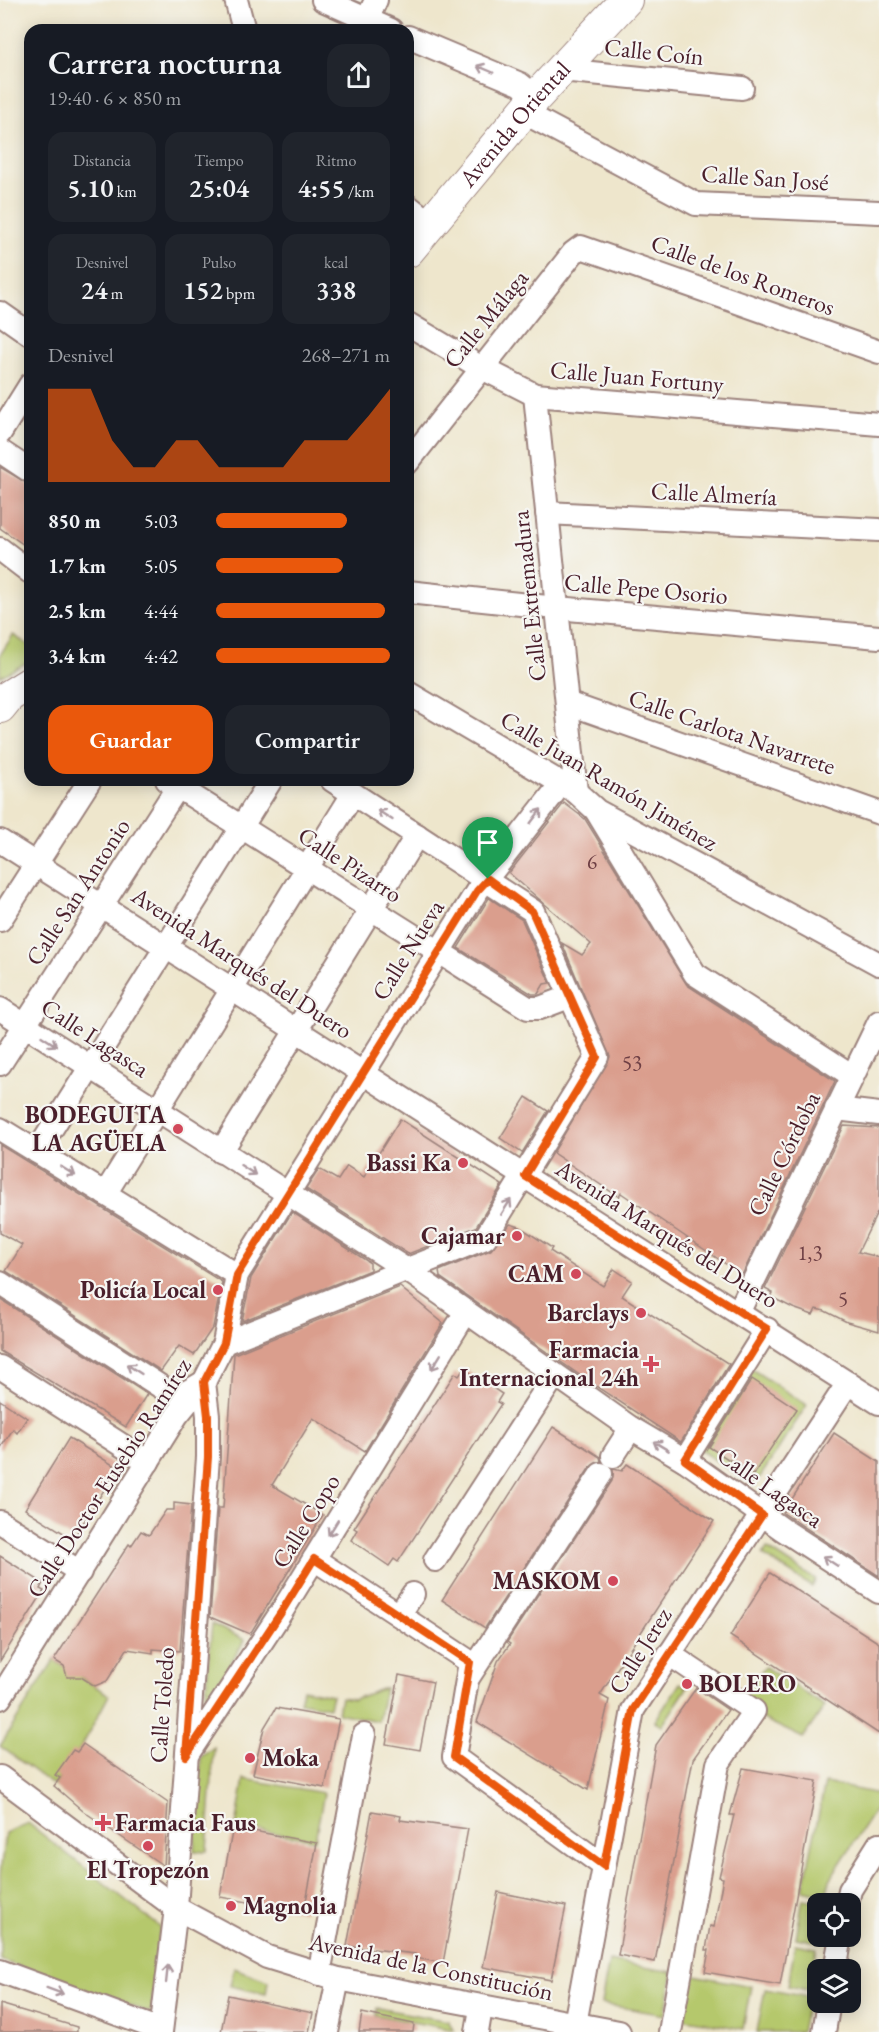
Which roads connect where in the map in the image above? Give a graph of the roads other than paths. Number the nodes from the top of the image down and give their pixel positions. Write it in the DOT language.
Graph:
graph roads {
  1 [pos="236,0"];
  2 [pos="323,0"];
  3 [pos="626,0"];
  4 [pos="371,10"];
  5 [pos="242,24"];
  6 [pos="385,24"];
  7 [pos="414,40"];
  8 [pos="561,70"];
  9 [pos="742,88"];
  10 [pos="530,105"];
  11 [pos="879,213"];
  12 [pos="419,215"];
  13 [pos="414,231"];
  14 [pos="590,248"];
  15 [pos="0,313"];
  16 [pos="414,328"];
  17 [pos="24,330"];
  18 [pos="879,352"];
  19 [pos="480,368"];
  20 [pos="24,395"];
  21 [pos="534,395"];
  22 [pos="879,424"];
  23 [pos="0,433"];
  24 [pos="0,451"];
  25 [pos="414,454"];
  26 [pos="24,467"];
  27 [pos="547,513"];
  28 [pos="879,530"];
  29 [pos="0,549"];
  30 [pos="24,567"];
  31 [pos="414,593"];
  32 [pos="557,608"];
  33 [pos="879,637"];
  34 [pos="414,697"];
  35 [pos="567,703"];
  36 [pos="86,786"];
  37 [pos="174,786"];
  38 [pos="182,786"];
  39 [pos="267,786"];
  40 [pos="341,786"];
  41 [pos="569,788"];
  42 [pos="353,794"];
  43 [pos="597,811"];
  44 [pos="879,813"];
  45 [pos="241,827"];
  46 [pos="417,835"];
  47 [pos="0,841"];
  48 [pos="36,864"];
  49 [pos="307,869"];
  50 [pos="488,879"];
  51 [pos="101,905"];
  52 [pos="371,910"];
  53 [pos="0,920"];
  54 [pos="167,947"];
  55 [pos="438,954"];
  56 [pos="879,964"];
  57 [pos="233,990"];
  58 [pos="569,997"];
  59 [pos="0,1009"];
  60 [pos="879,1022"];
  61 [pos="25,1025"];
  62 [pos="297,1030"];
  63 [pos="0,1064"];
  64 [pos="92,1069"];
  65 [pos="363,1073"];
  66 [pos="851,1075"];
  67 [pos="836,1109"];
  68 [pos="158,1112"];
  69 [pos="879,1114"];
  70 [pos="0,1129"];
  71 [pos="37,1152"];
  72 [pos="221,1152"];
  73 [pos="525,1176"];
  74 [pos="105,1194"];
  75 [pos="287,1195"];
  76 [pos="407,1270"];
  77 [pos="237,1275"];
  78 [pos="0,1283"];
  79 [pos="739,1311"];
  80 [pos="466,1312"];
  81 [pos="767,1329"];
  82 [pos="224,1343"];
  83 [pos="0,1367"];
  84 [pos="555,1375"];
  85 [pos="204,1382"];
  86 [pos="848,1383"];
  87 [pos="879,1403"];
  88 [pos="631,1428"];
  89 [pos="613,1455"];
  90 [pos="685,1460"];
  91 [pos="148,1462"];
  92 [pos="601,1474"];
  93 [pos="762,1515"];
  94 [pos="0,1522"];
  95 [pos="314,1559"];
  96 [pos="435,1560"];
  97 [pos="80,1572"];
  98 [pos="879,1592"];
  99 [pos="413,1594"];
  100 [pos="399,1615"];
  101 [pos="669,1654"];
  102 [pos="467,1679"];
  103 [pos="0,1698"];
  104 [pos="364,1735"];
  105 [pos="186,1756"];
  106 [pos="3,1785"];
  107 [pos="879,1844"];
  108 [pos="604,1866"];
  109 [pos="849,1893"];
  110 [pos="176,1908"];
  111 [pos="0,1971"];
  112 [pos="328,1976"];
  113 [pos="481,2008"];
  114 [pos="827,2013"];
  115 [pos="575,2024"];
  116 [pos="161,2031"];
  117 [pos="327,2032"];
  118 [pos="477,2032"];
  119 [pos="619,2032"];
  120 [pos="670,2032"];
  121 [pos="824,2032"];
  1 -- 5 [label="street"];
  2 -- 4 [label="street"];
  3 -- 8 [label="street, Avenida Oriental"];
  4 -- 6 [label="street"];
  10 -- 7 [label="street, Calle San José, one-way"];
  8 -- 9 [label="street, Calle Coín"];
  8 -- 10 [label="street, Avenida Oriental"];
  10 -- 11 [label="street, Calle San José"];
  10 -- 12 [label="street, Avenida Oriental"];
  12 -- 13 [label="street, Avenida Oriental"];
  14 -- 18 [label="street, Calle de los Romeros"];
  14 -- 19 [label="street, Calle Málaga"];
  15 -- 17 [label="street"];
  16 -- 19 [label="street, Calle Juan Fortuny"];
  19 -- 21 [label="street, Calle Juan Fortuny"];
  19 -- 25 [label="street, Calle Málaga"];
  20 -- 23 [label="street"];
  21 -- 22 [label="street, Calle Juan Fortuny"];
  21 -- 27 [label="street, Calle Extremadura"];
  24 -- 26 [label="street"];
  27 -- 28 [label="street, Calle Almería"];
  27 -- 32 [label="street, Calle Extremadura"];
  29 -- 30 [label="street"];
  31 -- 32 [label="street, Calle Pepe Osorio"];
  32 -- 33 [label="street, Calle Pepe Osorio"];
  32 -- 35 [label="street, Calle Extremadura"];
  34 -- 41 [label="street, Calle Juan Ramón Jiménez"];
  35 -- 41 [label="street, Calle Extremadura"];
  35 -- 44 [label="street, Calle Carlota Navarrete"];
  36 -- 48 [label="street"];
  37 -- 51 [label="street, Calle San Antonio"];
  38 -- 45 [label="street, Calle Pizarro"];
  39 -- 45 [label="street"];
  40 -- 42 [label="street"];
  41 -- 43 [label="street, Calle Juan Ramón Jiménez"];
  50 -- 41 [label="street, Calle Nueva, one-way"];
  46 -- 42 [label="street, one-way"];
  42 -- 49 [label="street"];
  43 -- 56 [label="street, Calle Juan Ramón Jiménez"];
  43 -- 66 [label="street"];
  45 -- 49 [label="street, Calle Pizarro"];
  45 -- 54 [label="street"];
  46 -- 50 [label="street"];
  46 -- 52 [label="street"];
  47 -- 48 [label="street, Avenida Marqués del Duero"];
  48 -- 51 [label="street, Avenida Marqués del Duero"];
  48 -- 53 [label="street"];
  49 -- 52 [label="street, Calle Pizarro"];
  49 -- 57 [label="street"];
  50 -- 55 [label="street, Calle Nueva"];
  50 -- 58 [label="street"];
  51 -- 54 [label="street, Avenida Marqués del Duero"];
  51 -- 61 [label="street, Calle San Antonio"];
  52 -- 55 [label="street, Calle Pizarro"];
  52 -- 62 [label="street"];
  54 -- 57 [label="street, Avenida Marqués del Duero"];
  54 -- 64 [label="street"];
  55 -- 58 [label="street, Calle Pizarro"];
  55 -- 65 [label="street, Calle Nueva"];
  57 -- 62 [label="street, Avenida Marqués del Duero"];
  57 -- 68 [label="street"];
  58 -- 73 [label="street"];
  59 -- 61 [label="street, Calle Lagasca"];
  60 -- 66 [label="street, Calle Córdoba"];
  61 -- 63 [label="street, Calle San Antonio"];
  61 -- 64 [label="street, Calle Lagasca, one-way"];
  62 -- 65 [label="street, Avenida Marqués del Duero"];
  62 -- 72 [label="street"];
  64 -- 68 [label="street, Calle Lagasca"];
  64 -- 71 [label="street"];
  65 -- 73 [label="street, Avenida Marqués del Duero"];
  65 -- 75 [label="street, Calle Nueva"];
  66 -- 67 [label="street, Calle Córdoba"];
  67 -- 69 [label="street"];
  67 -- 79 [label="street, Calle Córdoba"];
  68 -- 72 [label="street, Calle Lagasca"];
  68 -- 74 [label="street"];
  70 -- 71 [label="street"];
  71 -- 74 [label="street, one-way"];
  72 -- 75 [label="street, Calle Lagasca, one-way"];
  76 -- 73 [label="street, one-way"];
  73 -- 79 [label="street, Avenida Marqués del Duero"];
  74 -- 77 [label="street"];
  75 -- 76 [label="street, Calle Lagasca"];
  75 -- 77 [label="street, Calle Nueva"];
  76 -- 80 [label="street, Calle Lagasca"];
  76 -- 82 [label="street"];
  77 -- 82 [label="street, Calle Doctor Eusebio Ramírez"];
  85 -- 78 [label="street, one-way"];
  79 -- 81 [label="street, Avenida Marqués del Duero"];
  80 -- 84 [label="street, Calle Lagasca"];
  80 -- 95 [label="street, Calle Copo, one-way"];
  81 -- 86 [label="street, Avenida Marqués del Duero"];
  81 -- 90 [label="street"];
  82 -- 85 [label="street, Calle Doctor Eusebio Ramírez"];
  83 -- 91 [label="street"];
  84 -- 88 [label="street, Calle Lagasca"];
  84 -- 96 [label="street"];
  85 -- 91 [label="street, Calle Doctor Eusebio Ramírez"];
  85 -- 105 [label="street, Calle Toledo"];
  86 -- 87 [label="street, Avenida Marqués del Duero"];
  86 -- 93 [label="street, Calle Jerez"];
  88 -- 89 [label="street"];
  90 -- 88 [label="street, Calle Lagasca, one-way"];
  90 -- 93 [label="street, Calle Lagasca"];
  91 -- 97 [label="street, Calle Doctor Eusebio Ramírez"];
  92 -- 102 [label="street"];
  98 -- 93 [label="street, Calle Lagasca, one-way"];
  93 -- 101 [label="street, Calle Jerez"];
  94 -- 97 [label="street"];
  95 -- 100 [label="street"];
  95 -- 105 [label="street, Calle Copo"];
  97 -- 103 [label="street, Calle Doctor Eusebio Ramírez"];
  99 -- 100 [label="street"];
  100 -- 102 [label="street"];
  101 -- 108 [label="street, Calle Jerez"];
  101 -- 120 [label="street"];
  102 -- 108 [label="street"];
  104 -- 112 [label="street"];
  105 -- 110 [label="street, Calle Toledo"];
  106 -- 110 [label="street, Avenida de la Constitución"];
  107 -- 109 [label="street"];
  108 -- 115 [label="street, Calle Jerez"];
  110 -- 112 [label="street, Avenida de la Constitución"];
  116 -- 110 [label="street, Calle Toledo, one-way"];
  111 -- 116 [label="street, one-way"];
  112 -- 113 [label="street, Avenida de la Constitución"];
  112 -- 117 [label="street"];
  113 -- 115 [label="street, Avenida de la Constitución"];
  113 -- 118 [label="street"];
  114 -- 121 [label="street"];
  115 -- 119 [label="street, Avenida de la Constitución"];
}
